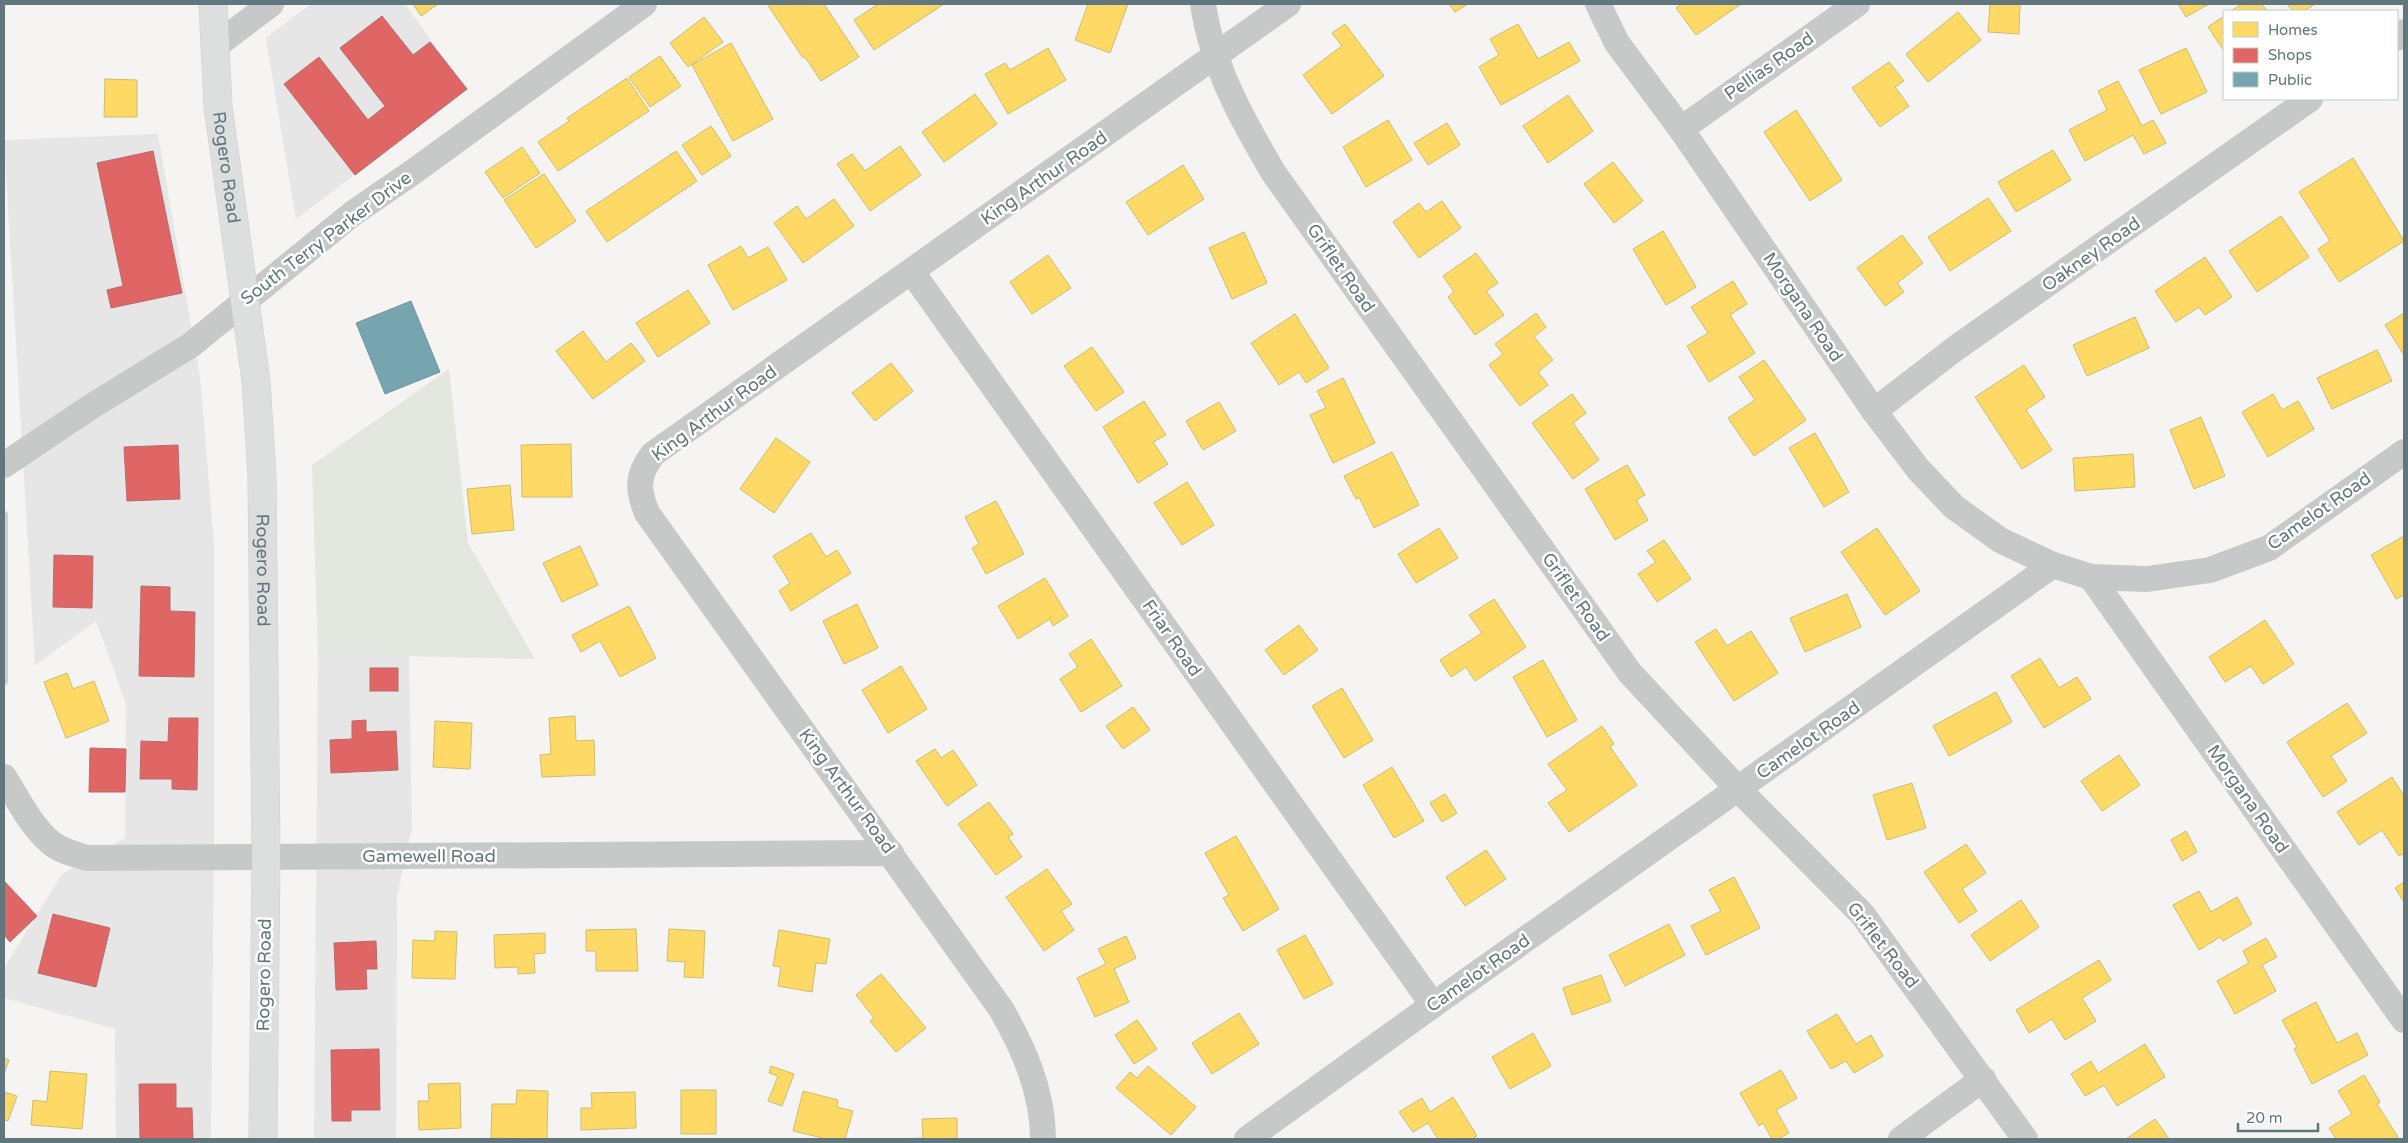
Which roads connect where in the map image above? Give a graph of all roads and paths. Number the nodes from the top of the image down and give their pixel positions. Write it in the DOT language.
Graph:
graph roads {
  1 [pos="213,4"];
  2 [pos="270,4"];
  3 [pos="644,4"];
  4 [pos="1203,4"];
  5 [pos="1288,4"];
  6 [pos="1598,4"];
  7 [pos="1857,4"];
  8 [pos="214,47"];
  9 [pos="1215,57"];
  10 [pos="2309,100"];
  11 [pos="1681,129"];
  12 [pos="912,272"];
  13 [pos="245,299"];
  14 [pos="1874,411"];
  15 [pos="2404,452"];
  16 [pos="4,465"];
  17 [pos="2053,565"];
  18 [pos="2091,577"];
  19 [pos="4,777"];
  20 [pos="1739,790"];
  21 [pos="891,853"];
  22 [pos="266,857"];
  23 [pos="1433,1005"];
  24 [pos="2404,1020"];
  25 [pos="1983,1079"];
  26 [pos="263,1139"];
  27 [pos="1043,1139"];
  28 [pos="1247,1139"];
  29 [pos="1901,1139"];
  30 [pos="2025,1139"];
  1 -- 8 [label="main road, Rogero Road"];
  2 -- 8 [label="street"];
  3 -- 13 [label="street, South Terry Parker Drive"];
  4 -- 9 [label="street, Griflet Road"];
  5 -- 9 [label="street, King Arthur Road"];
  6 -- 11 [label="street, Morgana Road"];
  7 -- 11 [label="street, Pellias Road"];
  8 -- 13 [label="main road, Rogero Road"];
  9 -- 12 [label="street, King Arthur Road"];
  9 -- 20 [label="street, Griflet Road"];
  10 -- 14 [label="street, Oakney Road"];
  11 -- 14 [label="street, Morgana Road"];
  12 -- 21 [label="street, King Arthur Road"];
  12 -- 23 [label="street, Friar Road"];
  13 -- 16 [label="street, South Terry Parker Drive"];
  13 -- 22 [label="main road, Rogero Road"];
  14 -- 17 [label="street, Morgana Road"];
  15 -- 18 [label="street, Camelot Road"];
  17 -- 18 [label="street, Camelot Road"];
  17 -- 20 [label="street, Camelot Road"];
  18 -- 24 [label="street, Morgana Road"];
  19 -- 22 [label="street, Gamewell Road"];
  20 -- 23 [label="street, Camelot Road"];
  20 -- 25 [label="street, Griflet Road"];
  21 -- 22 [label="street, Gamewell Road"];
  21 -- 27 [label="street, King Arthur Road"];
  22 -- 26 [label="main road, Rogero Road"];
  23 -- 28 [label="street, Camelot Road"];
  25 -- 29 [label="street"];
  25 -- 30 [label="street, Griflet Road"];
}
